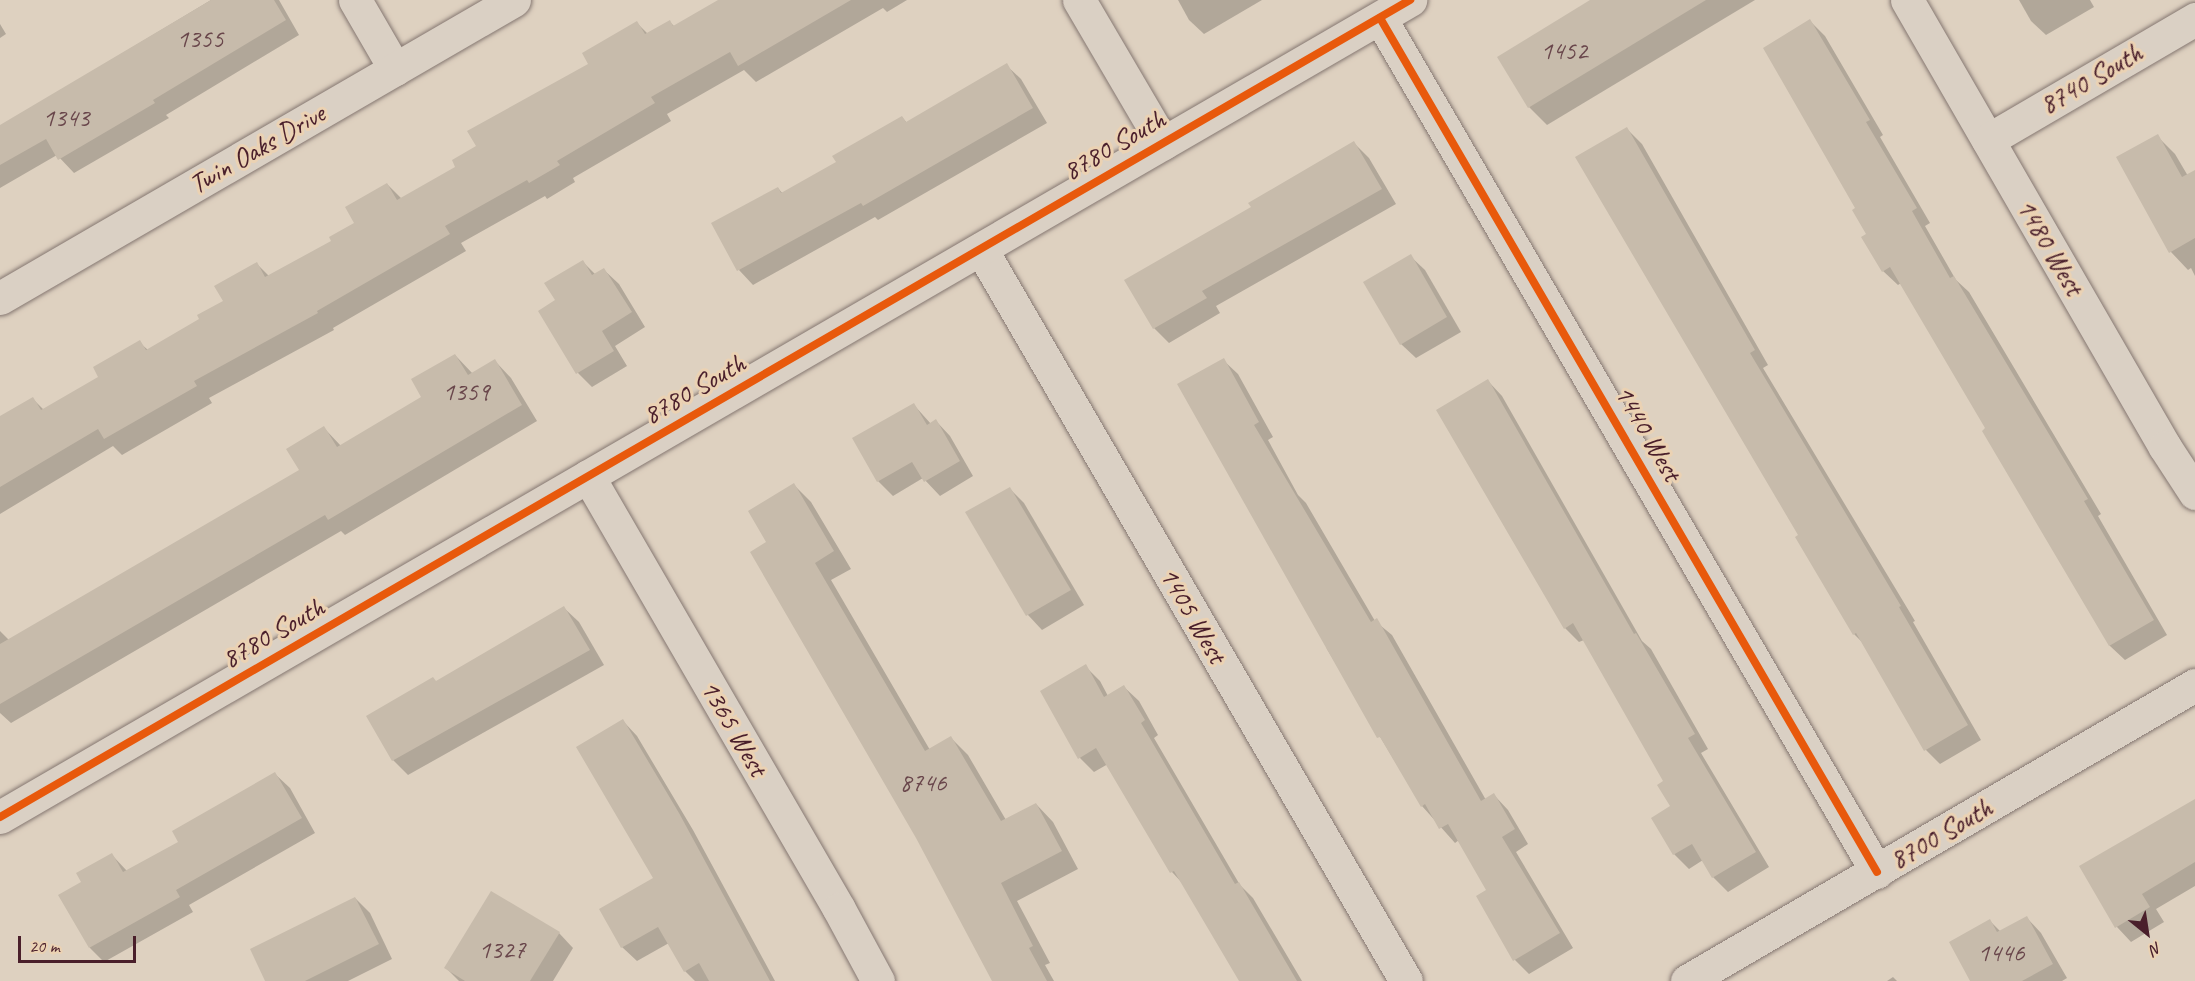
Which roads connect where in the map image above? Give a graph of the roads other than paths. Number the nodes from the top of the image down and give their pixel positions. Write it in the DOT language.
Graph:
graph roads {
  1 [pos="355,0"];
  2 [pos="513,0"];
  3 [pos="1079,0"];
  4 [pos="1410,0"];
  5 [pos="1907,0"];
  6 [pos="1380,18"];
  7 [pos="2195,19"];
  8 [pos="395,69"];
  9 [pos="1988,140"];
  10 [pos="1163,143"];
  11 [pos="981,249"];
  12 [pos="0,298"];
  13 [pos="588,476"];
  14 [pos="2195,494"];
  15 [pos="2195,685"];
  16 [pos="0,817"];
  17 [pos="1877,872"];
  18 [pos="878,981"];
  19 [pos="1406,981"];
  20 [pos="1687,981"];
  1 -- 8 [label="street"];
  2 -- 8 [label="street, Twin Oaks Drive"];
  3 -- 10 [label="street"];
  4 -- 6 [label="street, 8780 South"];
  5 -- 9 [label="street, 1480 West"];
  6 -- 10 [label="street, 8780 South"];
  6 -- 17 [label="street, 1440 West"];
  7 -- 9 [label="street, 8740 South"];
  8 -- 12 [label="street, Twin Oaks Drive"];
  9 -- 14 [label="street, 1480 West"];
  10 -- 11 [label="street, 8780 South"];
  11 -- 13 [label="street, 8780 South"];
  11 -- 19 [label="street, 1405 West"];
  13 -- 16 [label="street, 8780 South"];
  13 -- 18 [label="street, 1365 West"];
  15 -- 17 [label="street, 8700 South"];
  17 -- 20 [label="street, 8700 South"];
}
